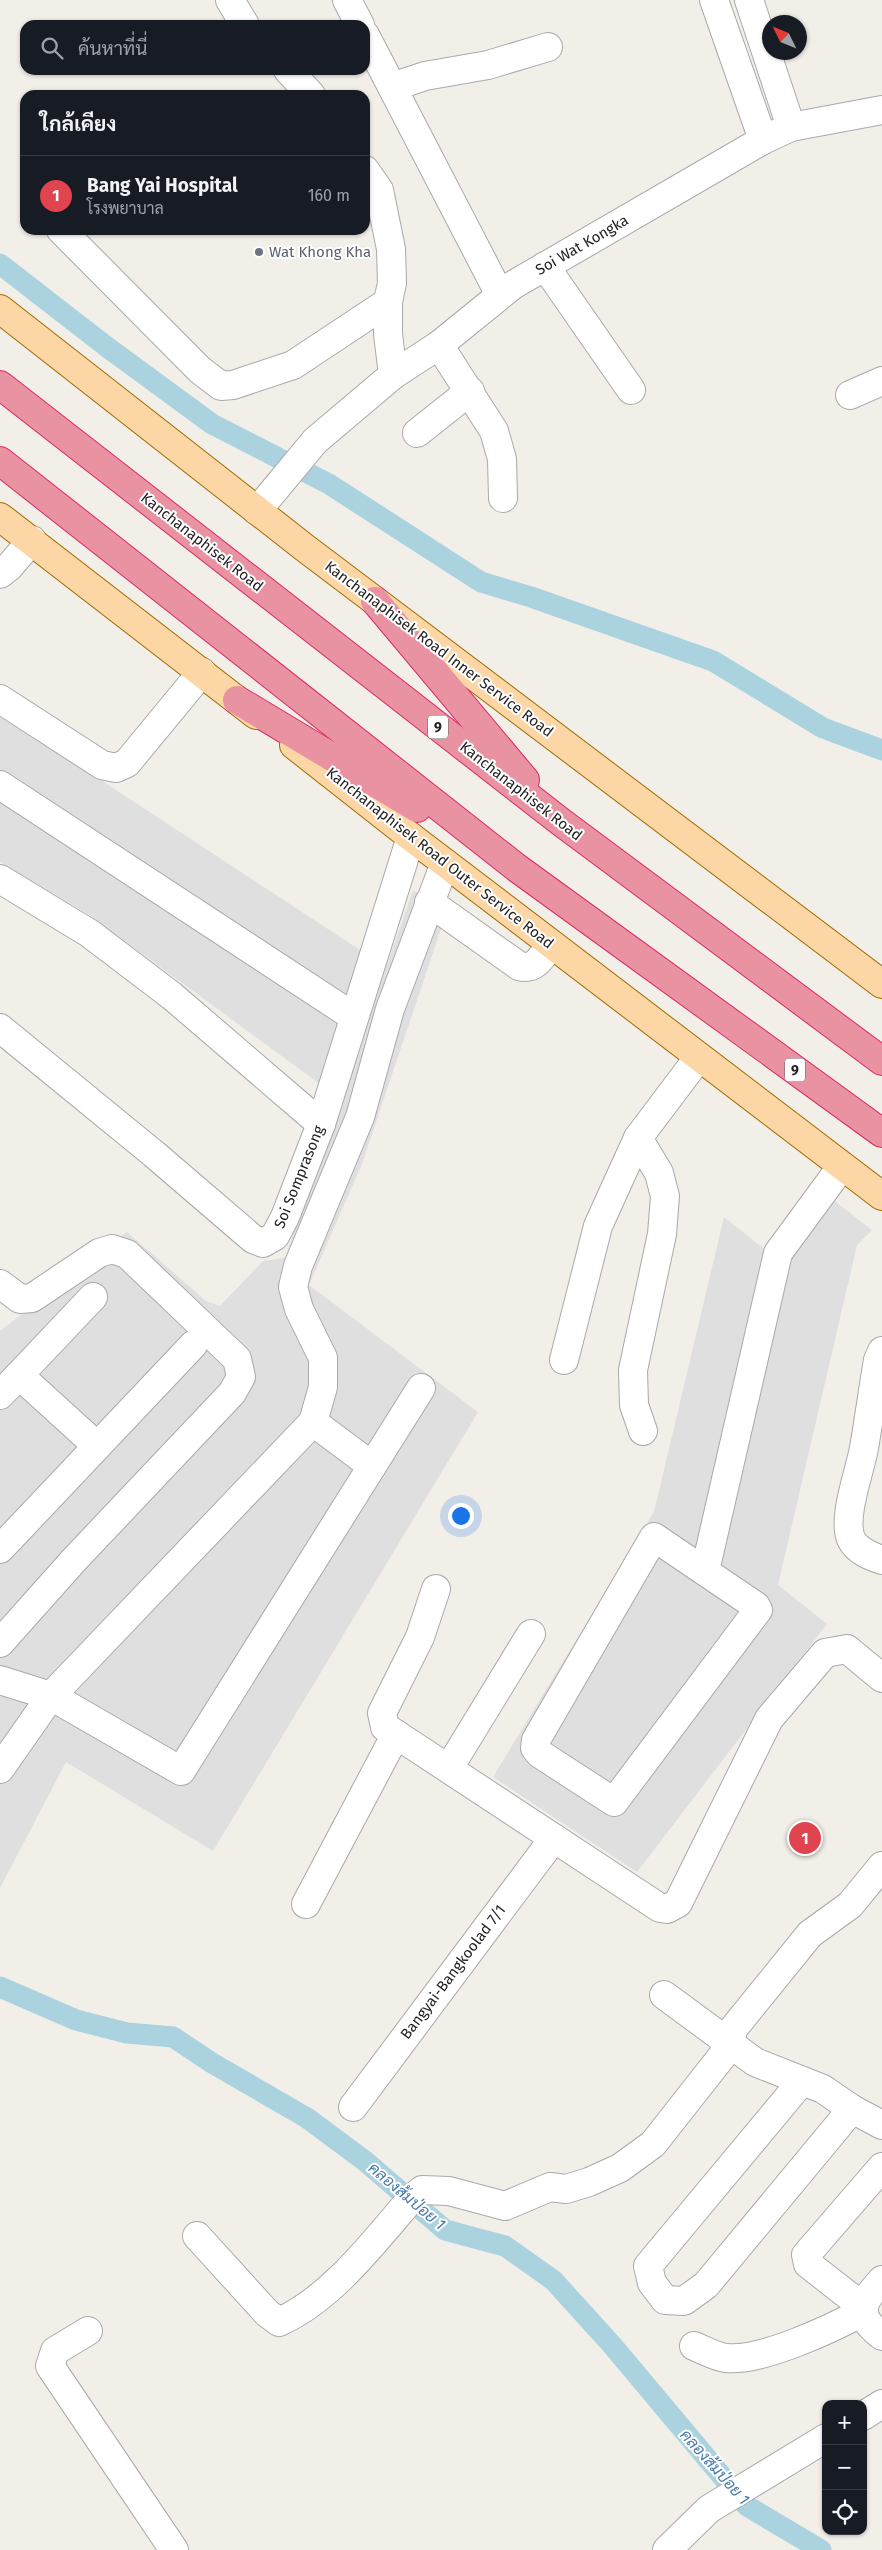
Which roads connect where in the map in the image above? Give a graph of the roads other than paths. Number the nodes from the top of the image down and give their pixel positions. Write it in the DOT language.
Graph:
graph roads {
  1 [pos="230,0"];
  2 [pos="714,0"];
  3 [pos="750,0"];
  4 [pos="242,20"];
  5 [pos="548,46"];
  6 [pos="370,52"];
  7 [pos="293,75"];
  8 [pos="392,87"];
  9 [pos="306,90"];
  10 [pos="882,110"];
  11 [pos="791,127"];
  12 [pos="763,140"];
  13 [pos="370,177"];
  14 [pos="66,235"];
  15 [pos="545,266"];
  16 [pos="500,295"];
  17 [pos="388,302"];
  18 [pos="0,309"];
  19 [pos="439,345"];
  20 [pos="393,375"];
  21 [pos="882,381"];
  22 [pos="0,385"];
  23 [pos="631,390"];
  24 [pos="470,391"];
  25 [pos="850,395"];
  26 [pos="417,433"];
  27 [pos="0,462"];
  28 [pos="503,498"];
  29 [pos="258,511"];
  30 [pos="0,517"];
  31 [pos="32,540"];
  32 [pos="0,574"];
  33 [pos="375,601"];
  34 [pos="202,672"];
  35 [pos="0,698"];
  36 [pos="237,700"];
  37 [pos="0,785"];
  38 [pos="561,822"];
  39 [pos="410,837"];
  40 [pos="445,863"];
  41 [pos="517,868"];
  42 [pos="0,879"];
  43 [pos="429,902"];
  44 [pos="552,944"];
  45 [pos="882,984"];
  46 [pos="354,1017"];
  47 [pos="0,1028"];
  48 [pos="699,1057"];
  49 [pos="882,1061"];
  50 [pos="321,1124"];
  51 [pos="882,1133"];
  52 [pos="638,1138"];
  53 [pos="842,1166"];
  54 [pos="882,1196"];
  55 [pos="0,1284"];
  56 [pos="93,1297"];
  57 [pos="193,1345"];
  58 [pos="882,1351"];
  59 [pos="564,1360"];
  60 [pos="19,1376"];
  61 [pos="421,1388"];
  62 [pos="0,1395"];
  63 [pos="313,1422"];
  64 [pos="643,1431"];
  65 [pos="97,1446"];
  66 [pos="372,1466"];
  67 [pos="0,1549"];
  68 [pos="882,1560"];
  69 [pos="705,1571"];
  70 [pos="436,1589"];
  71 [pos="531,1634"];
  72 [pos="0,1643"];
  73 [pos="882,1678"];
  74 [pos="0,1680"];
  75 [pos="51,1696"];
  76 [pos="396,1734"];
  77 [pos="448,1768"];
  78 [pos="0,1769"];
  79 [pos="554,1838"];
  80 [pos="882,1866"];
  81 [pos="306,1904"];
  82 [pos="664,1995"];
  83 [pos="730,2044"];
  84 [pos="802,2081"];
  85 [pos="353,2107"];
  86 [pos="852,2109"];
  87 [pos="882,2125"];
  88 [pos="882,2167"];
  89 [pos="197,2236"];
  90 [pos="882,2280"];
  91 [pos="863,2309"];
  92 [pos="88,2332"];
  93 [pos="882,2336"];
  94 [pos="694,2346"];
  95 [pos="882,2404"];
  96 [pos="867,2413"];
  97 [pos="822,2440"];
  98 [pos="174,2550"];
  99 [pos="667,2550"];
  1 -- 4 [label="street"];
  2 -- 12 [label="street"];
  3 -- 11 [label="street"];
  5 -- 8 [label="street"];
  6 -- 8 [label="street"];
  7 -- 9 [label="street"];
  8 -- 16 [label="street"];
  10 -- 11 [label="street, Soi Wat Kongka"];
  11 -- 12 [label="street, Soi Wat Kongka"];
  12 -- 15 [label="street, Soi Wat Kongka"];
  13 -- 17 [label="street"];
  14 -- 17 [label="street"];
  15 -- 16 [label="street, Soi Wat Kongka"];
  15 -- 23 [label="street"];
  16 -- 19 [label="street, Soi Wat Kongka"];
  17 -- 20 [label="street"];
  18 -- 29 [label="main road, Kanchanaphisek Road Inner Service Road"];
  19 -- 20 [label="street, Soi Wat Kongka"];
  19 -- 24 [label="street"];
  20 -- 29 [label="street, Soi Wat Kongka"];
  21 -- 25 [label="street"];
  22 -- 38 [label="highway, Kanchanaphisek Road / 9"];
  24 -- 26 [label="street"];
  24 -- 28 [label="street"];
  27 -- 41 [label="highway, 9"];
  29 -- 33 [label="main road, Kanchanaphisek Road Inner Service Road"];
  30 -- 31 [label="main road, Kanchanaphisek Road Outer Service Road"];
  31 -- 32 [label="street"];
  31 -- 34 [label="main road, Kanchanaphisek Road Outer Service Road"];
  33 -- 38 [label="highway"];
  33 -- 45 [label="main road, Kanchanaphisek Road Inner Service Road"];
  34 -- 35 [label="street"];
  34 -- 36 [label="main road, Kanchanaphisek Road Outer Service Road"];
  36 -- 39 [label="main road, Kanchanaphisek Road Outer Service Road"];
  36 -- 41 [label="highway"];
  37 -- 46 [label="street"];
  38 -- 49 [label="highway, Kanchanaphisek Road / 9"];
  39 -- 40 [label="main road, Kanchanaphisek Road Outer Service Road"];
  39 -- 46 [label="street, Soi Somprasong"];
  40 -- 43 [label="street"];
  40 -- 44 [label="main road, Kanchanaphisek Road Outer Service Road"];
  41 -- 51 [label="highway, 9"];
  42 -- 50 [label="street"];
  43 -- 44 [label="street"];
  43 -- 63 [label="street"];
  44 -- 48 [label="main road, Kanchanaphisek Road Outer Service Road"];
  46 -- 50 [label="street, Soi Somprasong"];
  47 -- 50 [label="street, Soi Somprasong"];
  48 -- 52 [label="street"];
  48 -- 53 [label="main road, Kanchanaphisek Road Outer Service Road"];
  52 -- 59 [label="street"];
  52 -- 64 [label="street"];
  53 -- 54 [label="main road, Kanchanaphisek Road Outer Service Road"];
  53 -- 69 [label="street"];
  55 -- 72 [label="street"];
  56 -- 60 [label="street"];
  57 -- 65 [label="street"];
  58 -- 68 [label="street"];
  60 -- 62 [label="street"];
  60 -- 65 [label="street"];
  61 -- 66 [label="street"];
  63 -- 66 [label="street"];
  63 -- 75 [label="street"];
  65 -- 67 [label="street"];
  66 -- 75 [label="street"];
  69 -- 69 [label="street"];
  70 -- 76 [label="street"];
  71 -- 77 [label="street"];
  73 -- 79 [label="street"];
  74 -- 75 [label="street"];
  75 -- 78 [label="street"];
  76 -- 77 [label="street"];
  76 -- 81 [label="street"];
  77 -- 79 [label="street"];
  79 -- 85 [label="street, Bangyai-Bangkoolad 7/1"];
  80 -- 83 [label="street"];
  82 -- 83 [label="street"];
  83 -- 84 [label="street"];
  83 -- 89 [label="street"];
  84 -- 86 [label="street"];
  84 -- 86 [label="street"];
  86 -- 87 [label="street"];
  88 -- 91 [label="street"];
  90 -- 91 [label="street"];
  91 -- 93 [label="street"];
  91 -- 94 [label="street"];
  92 -- 98 [label="street"];
  95 -- 96 [label="street"];
  97 -- 99 [label="street"];
}
